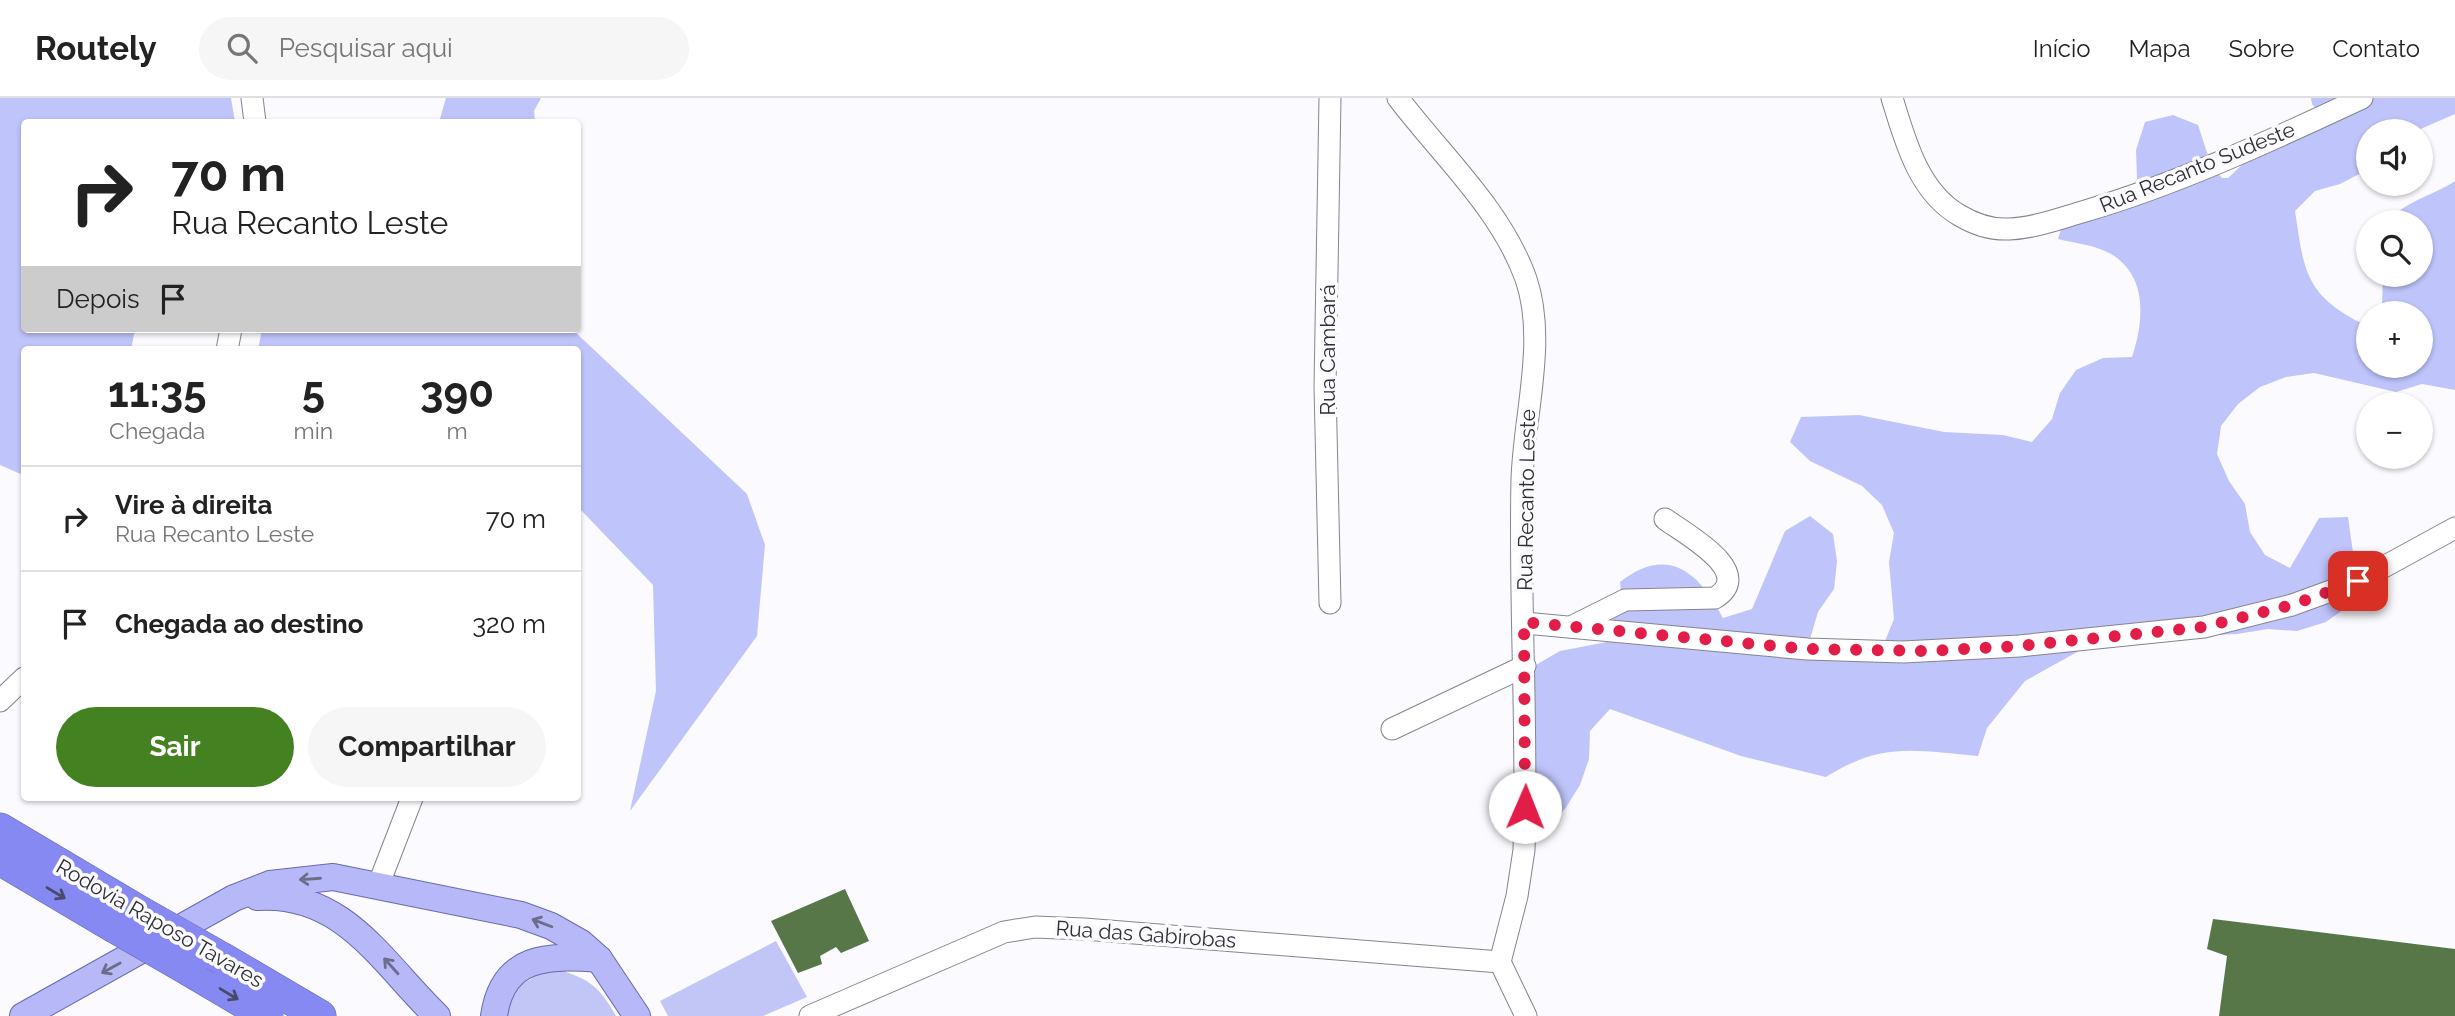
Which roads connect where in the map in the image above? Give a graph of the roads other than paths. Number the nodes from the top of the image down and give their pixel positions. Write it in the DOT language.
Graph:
graph roads {
  1 [pos="252,98"];
  2 [pos="1330,98"];
  3 [pos="1398,98"];
  4 [pos="1892,98"];
  5 [pos="2362,98"];
  6 [pos="255,119"];
  7 [pos="1665,519"];
  8 [pos="2455,528"];
  9 [pos="1330,603"];
  10 [pos="1524,622"];
  11 [pos="1571,627"];
  12 [pos="1525,666"];
  13 [pos="21,681"];
  14 [pos="0,701"];
  15 [pos="1392,729"];
  16 [pos="411,801"];
  17 [pos="0,811"];
  18 [pos="0,829"];
  19 [pos="56,862"];
  20 [pos="8,866"];
  21 [pos="378,886"];
  22 [pos="234,898"];
  23 [pos="123,917"];
  24 [pos="599,959"];
  25 [pos="1500,962"];
  26 [pos="23,1016"];
  27 [pos="267,1016"];
  28 [pos="320,1016"];
  29 [pos="437,1016"];
  30 [pos="494,1016"];
  31 [pos="638,1016"];
  32 [pos="810,1016"];
  33 [pos="1526,1016"];
  1 -- 6 [label="street"];
  2 -- 9 [label="street, Rua Cambará"];
  3 -- 10 [label="street, Rua Recanto Leste"];
  4 -- 5 [label="street, Rua Recanto Sudeste"];
  7 -- 11 [label="street"];
  8 -- 11 [label="street, Rua Recanto Leste"];
  10 -- 11 [label="street, Rua Recanto Leste"];
  10 -- 12 [label="street"];
  12 -- 15 [label="street"];
  12 -- 25 [label="street"];
  13 -- 14 [label="street"];
  16 -- 21 [label="street"];
  17 -- 19 [label="highway"];
  18 -- 19 [label="highway, Rodovia Raposo Tavares"];
  19 -- 23 [label="highway, Rodovia Raposo Tavares"];
  20 -- 23 [label="highway, Rodovia Raposo Tavares, one-way"];
  21 -- 22 [label="main road, one-way"];
  24 -- 21 [label="main road, one-way"];
  22 -- 26 [label="main road, one-way"];
  29 -- 22 [label="main road, one-way"];
  23 -- 27 [label="highway, Rodovia Raposo Tavares, one-way, bridge"];
  23 -- 28 [label="highway, Rodovia Raposo Tavares, bridge"];
  24 -- 30 [label="main road"];
  24 -- 31 [label="main road"];
  25 -- 32 [label="street, Rua das Gabirobas"];
  25 -- 33 [label="street"];
}
